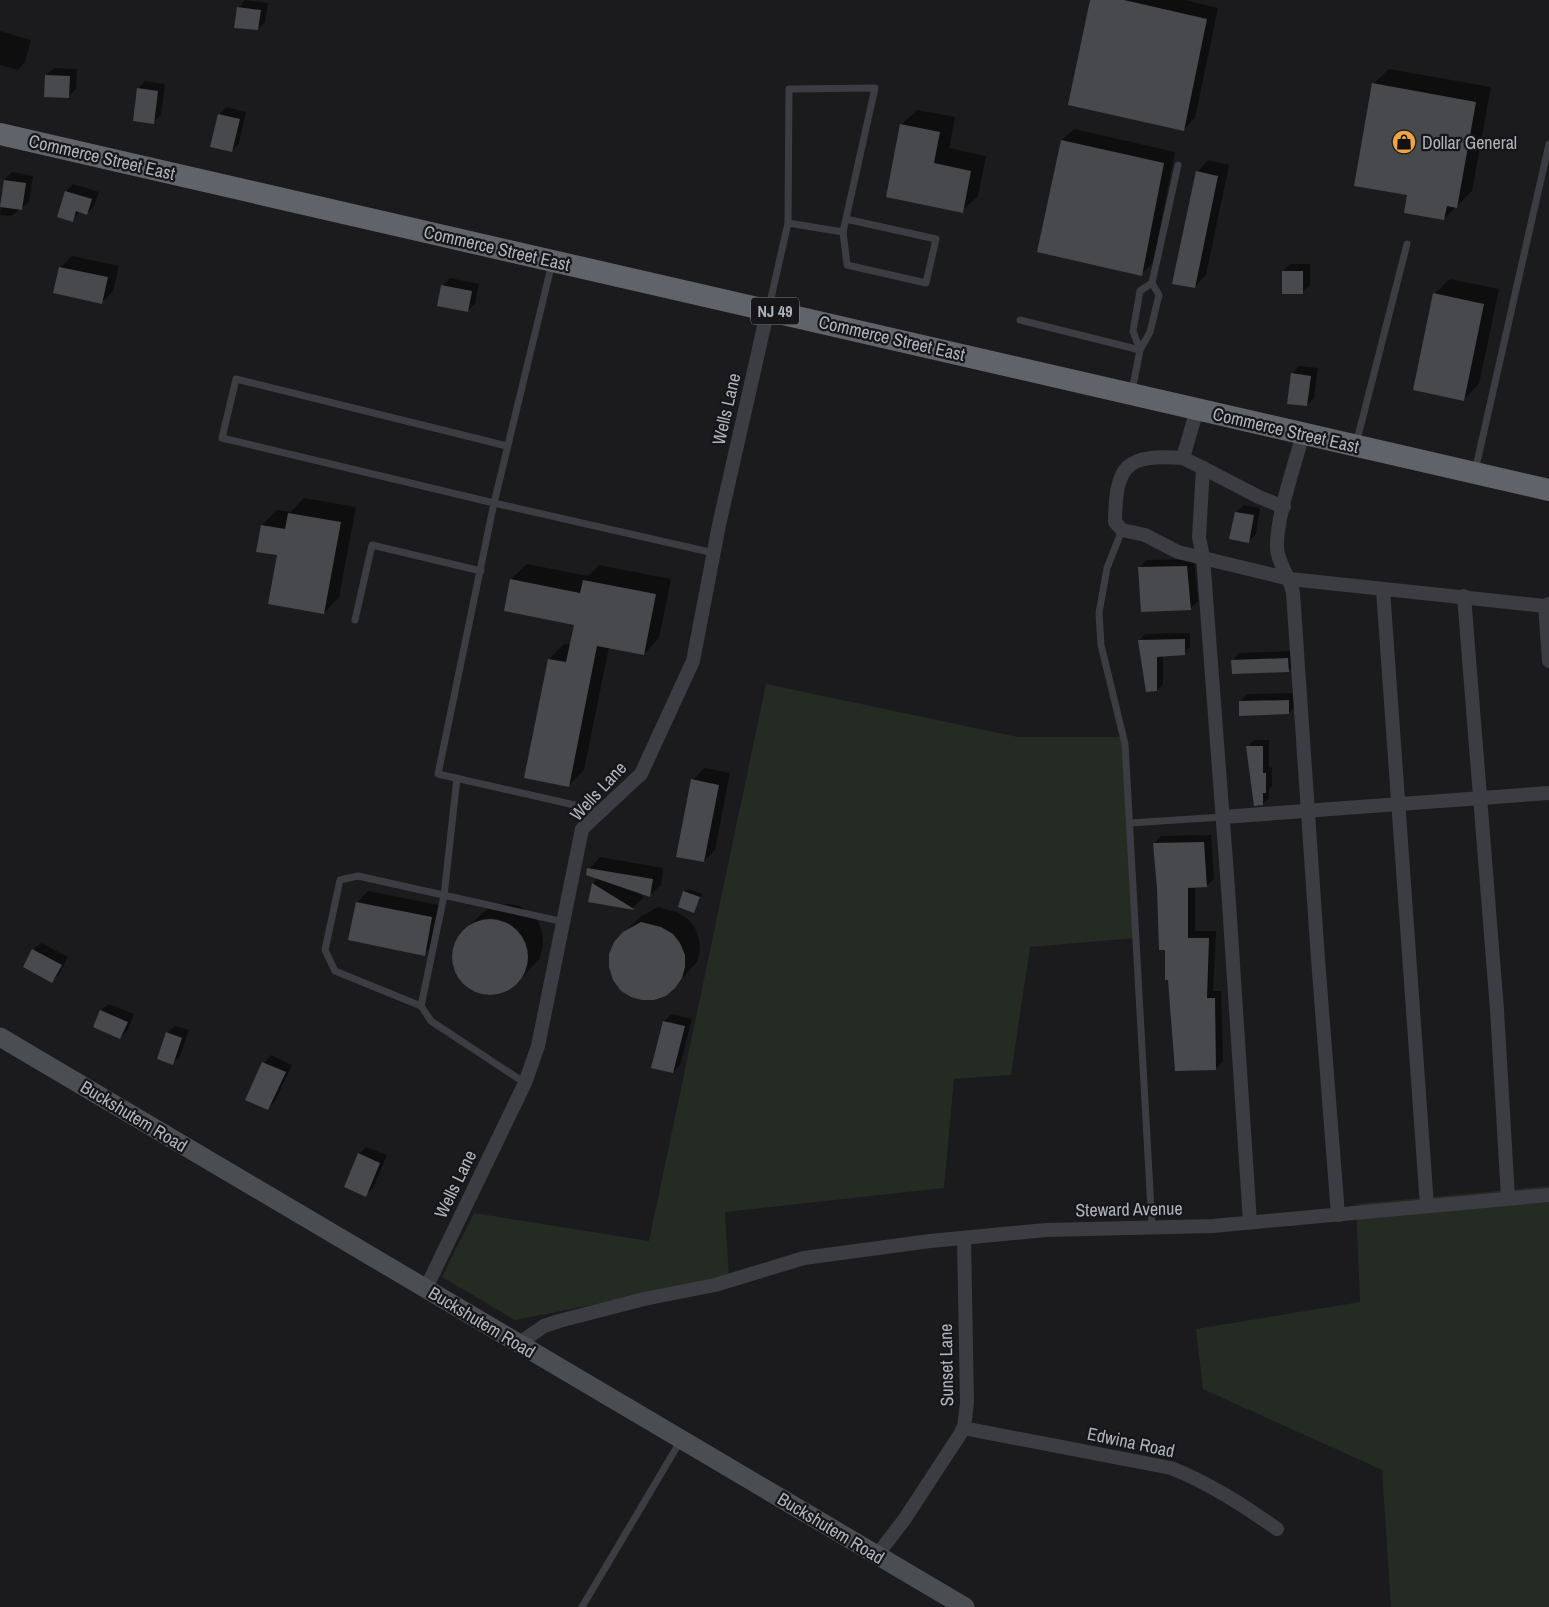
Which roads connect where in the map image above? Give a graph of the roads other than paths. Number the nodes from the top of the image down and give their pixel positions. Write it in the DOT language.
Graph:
graph roads {
  1 [pos="0,134"];
  2 [pos="1549,144"];
  3 [pos="1178,165"];
  4 [pos="846,218"];
  5 [pos="788,223"];
  6 [pos="844,232"];
  7 [pos="1407,244"];
  8 [pos="552,260"];
  9 [pos="1152,283"];
  10 [pos="768,310"];
  11 [pos="1020,320"];
  12 [pos="1140,350"];
  13 [pos="1131,394"];
  14 [pos="1197,409"];
  15 [pos="1303,434"];
  16 [pos="507,446"];
  17 [pos="1356,446"];
  18 [pos="1183,458"];
  19 [pos="1203,468"];
  20 [pos="1474,473"];
  21 [pos="1549,490"];
  22 [pos="494,502"];
  23 [pos="1284,507"];
  24 [pos="1122,530"];
  25 [pos="716,554"];
  26 [pos="1203,557"];
  27 [pos="481,571"];
  28 [pos="1290,579"];
  29 [pos="1384,590"];
  30 [pos="1464,596"];
  31 [pos="1547,605"];
  32 [pos="355,620"];
  33 [pos="1549,661"];
  34 [pos="457,778"];
  35 [pos="1549,793"];
  36 [pos="1480,797"];
  37 [pos="1398,805"];
  38 [pos="602,811"];
  39 [pos="1310,812"];
  40 [pos="1223,817"];
  41 [pos="1130,823"];
  42 [pos="444,896"];
  43 [pos="564,922"];
  44 [pos="421,1006"];
  45 [pos="0,1037"];
  46 [pos="525,1083"];
  47 [pos="1549,1195"];
  48 [pos="1508,1198"];
  49 [pos="1427,1206"];
  50 [pos="1338,1215"];
  51 [pos="1250,1222"];
  52 [pos="1152,1227"];
  53 [pos="964,1238"];
  54 [pos="426,1288"];
  55 [pos="518,1344"];
  56 [pos="963,1428"];
  57 [pos="681,1440"];
  58 [pos="1277,1529"];
  59 [pos="877,1555"];
  60 [pos="582,1607"];
  61 [pos="965,1607"];
  1 -- 8 [label="highway, Commerce Street East / NJ 49"];
  2 -- 20 [label="lane"];
  3 -- 9 [label="lane"];
  4 -- 5 [label="lane"];
  4 -- 6 [label="lane"];
  4 -- 6 [label="lane"];
  5 -- 6 [label="lane"];
  5 -- 10 [label="lane"];
  7 -- 17 [label="lane"];
  8 -- 10 [label="highway, Commerce Street East / NJ 49"];
  8 -- 16 [label="lane"];
  9 -- 12 [label="lane"];
  9 -- 12 [label="lane"];
  10 -- 13 [label="highway, Commerce Street East / NJ 49"];
  10 -- 25 [label="street, Wells Lane"];
  11 -- 12 [label="lane"];
  12 -- 13 [label="lane"];
  13 -- 14 [label="highway, Commerce Street East / NJ 49"];
  14 -- 15 [label="highway, Commerce Street East / NJ 49"];
  14 -- 18 [label="street"];
  15 -- 17 [label="highway, Commerce Street East / NJ 49"];
  15 -- 23 [label="street"];
  16 -- 22 [label="lane"];
  16 -- 22 [label="lane"];
  17 -- 20 [label="highway, Commerce Street East / NJ 49"];
  18 -- 19 [label="street"];
  18 -- 24 [label="street"];
  19 -- 23 [label="street"];
  19 -- 26 [label="street"];
  20 -- 21 [label="highway, Commerce Street East / NJ 49"];
  22 -- 25 [label="lane"];
  22 -- 27 [label="lane"];
  23 -- 28 [label="street"];
  24 -- 26 [label="street"];
  24 -- 41 [label="lane"];
  25 -- 38 [label="street, Wells Lane"];
  26 -- 28 [label="street"];
  26 -- 40 [label="street"];
  27 -- 32 [label="lane"];
  27 -- 34 [label="lane"];
  28 -- 29 [label="street"];
  28 -- 39 [label="street"];
  29 -- 30 [label="street"];
  29 -- 37 [label="street"];
  30 -- 31 [label="street"];
  30 -- 36 [label="street"];
  31 -- 33 [label="street"];
  34 -- 38 [label="lane"];
  34 -- 42 [label="lane"];
  35 -- 36 [label="street"];
  36 -- 37 [label="street"];
  36 -- 48 [label="street"];
  37 -- 39 [label="street"];
  37 -- 49 [label="street"];
  38 -- 43 [label="street, Wells Lane"];
  39 -- 40 [label="street"];
  39 -- 50 [label="street"];
  40 -- 41 [label="lane"];
  40 -- 51 [label="street"];
  41 -- 52 [label="lane"];
  42 -- 43 [label="lane"];
  42 -- 44 [label="lane"];
  42 -- 44 [label="lane"];
  43 -- 46 [label="street, Wells Lane"];
  44 -- 46 [label="lane"];
  45 -- 54 [label="main road, Buckshutem Road"];
  46 -- 54 [label="street, Wells Lane"];
  47 -- 48 [label="street, Steward Avenue"];
  48 -- 49 [label="street, Steward Avenue"];
  49 -- 50 [label="street, Steward Avenue"];
  50 -- 51 [label="street, Steward Avenue"];
  51 -- 52 [label="street, Steward Avenue"];
  52 -- 53 [label="street, Steward Avenue"];
  53 -- 55 [label="street, Steward Avenue"];
  53 -- 56 [label="street, Sunset Lane"];
  54 -- 55 [label="main road, Buckshutem Road"];
  55 -- 57 [label="main road, Buckshutem Road"];
  56 -- 58 [label="street, Edwina Road"];
  56 -- 59 [label="street, Sunset Lane"];
  57 -- 59 [label="main road, Buckshutem Road"];
  57 -- 60 [label="lane"];
  59 -- 61 [label="main road, Buckshutem Road"];
}
